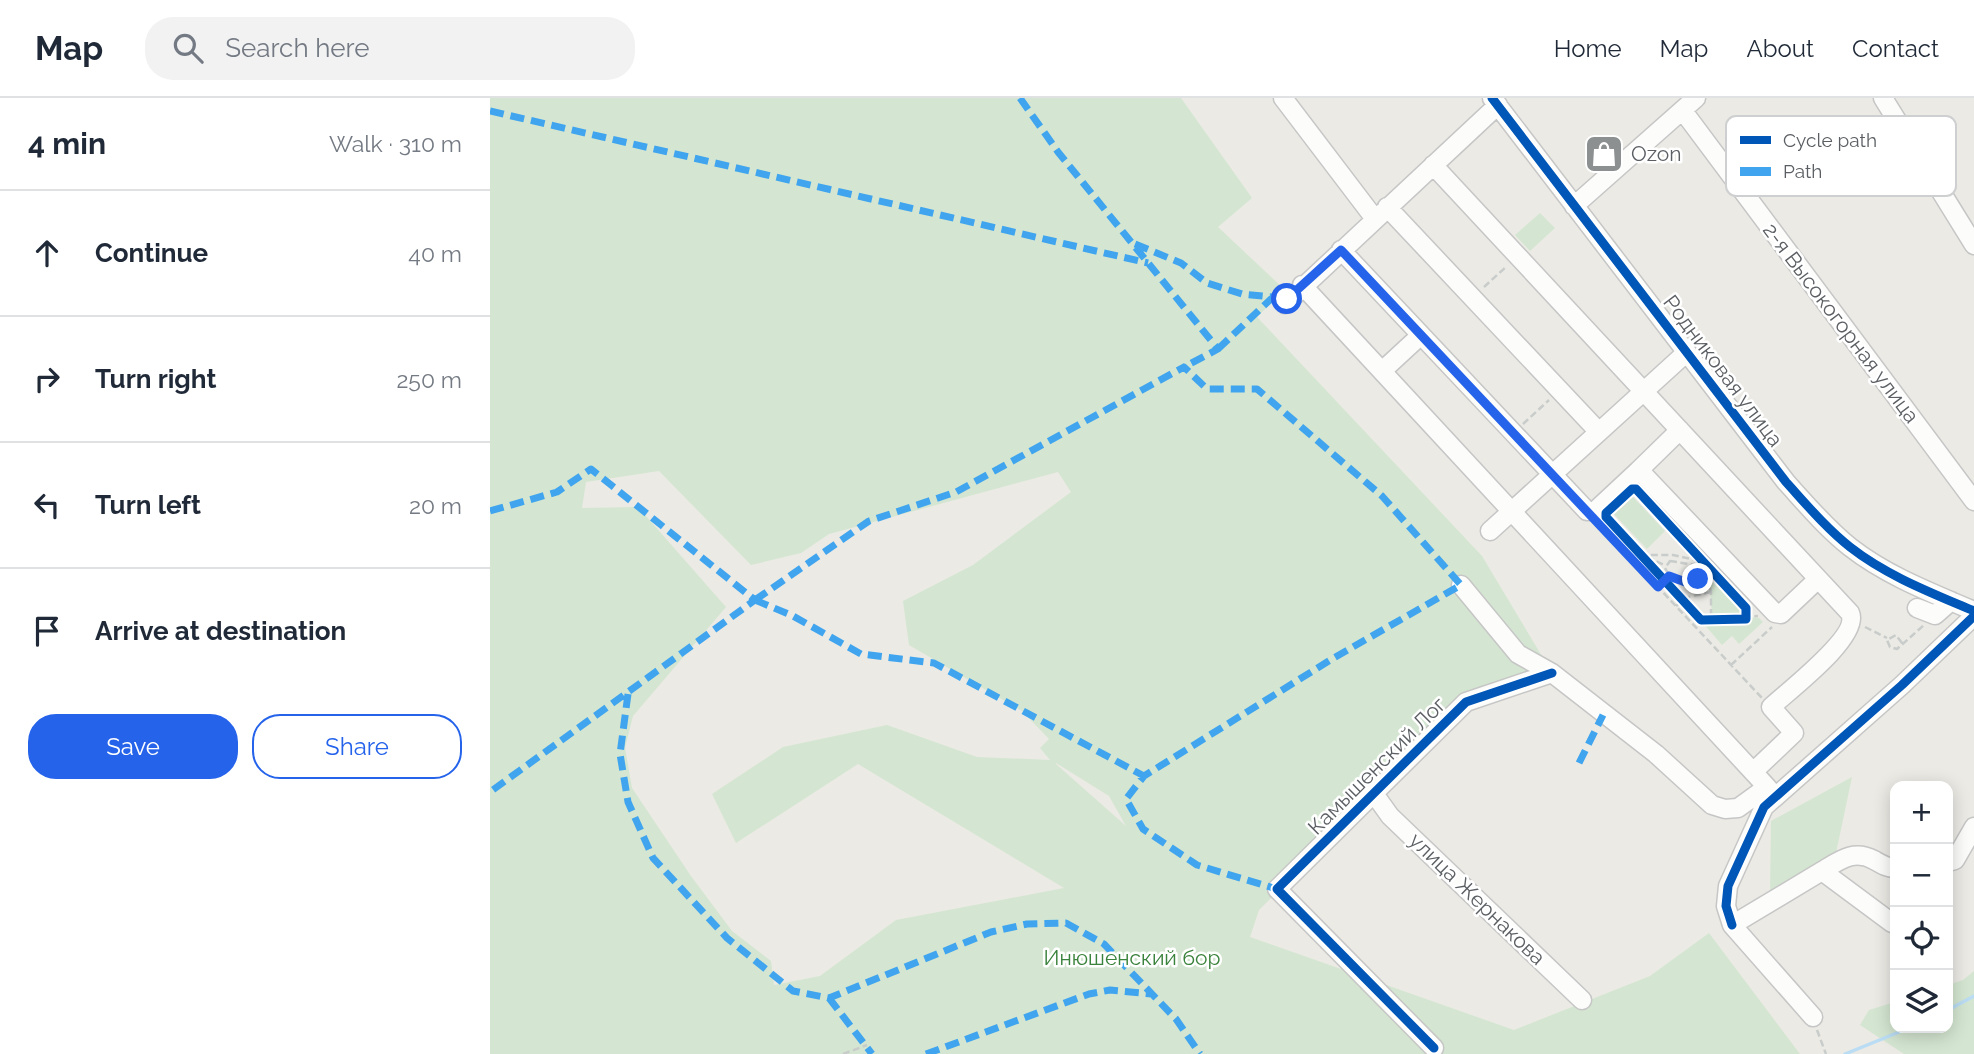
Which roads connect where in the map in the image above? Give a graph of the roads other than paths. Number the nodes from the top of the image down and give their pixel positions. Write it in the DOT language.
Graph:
graph roads {
  1 [pos="1283,98"];
  2 [pos="1883,98"];
  3 [pos="1495,102"];
  4 [pos="1689,104"];
  5 [pos="1894,116"];
  6 [pos="1726,156"];
  7 [pos="1433,165"];
  8 [pos="1755,196"];
  9 [pos="1944,196"];
  10 [pos="1574,206"];
  11 [pos="1381,213"];
  12 [pos="1974,245"];
  13 [pos="1341,250"];
  14 [pos="1302,285"];
  15 [pos="1284,303"];
  16 [pos="1421,335"];
  17 [pos="1687,352"];
  18 [pos="1382,371"];
  19 [pos="1643,391"];
  20 [pos="1680,430"];
  21 [pos="1599,432"];
  22 [pos="1639,470"];
  23 [pos="1553,474"];
  24 [pos="1974,502"];
  25 [pos="1512,511"];
  26 [pos="1490,531"];
  27 [pos="1818,579"];
  28 [pos="1461,585"];
  29 [pos="1951,601"];
  30 [pos="1917,608"];
  31 [pos="1974,613"];
  32 [pos="1552,673"];
  33 [pos="1753,772"];
  34 [pos="1771,791"];
  35 [pos="1375,795"];
  36 [pos="1974,827"];
  37 [pos="1953,861"];
  38 [pos="1890,866"];
  39 [pos="1822,871"];
  40 [pos="1890,922"];
  41 [pos="1732,925"];
  42 [pos="1583,1000"];
  43 [pos="1813,1017"];
  44 [pos="1434,1048"];
  1 -- 11 [label="street"];
  2 -- 5 [label="street"];
  3 -- 7 [label="street"];
  3 -- 10 [label="street, Родниковая улица"];
  4 -- 6 [label="street, 2-я Высокогорная улица"];
  4 -- 10 [label="street"];
  7 -- 11 [label="street"];
  7 -- 19 [label="street"];
  8 -- 24 [label="street, 2-я Высокогорная улица"];
  9 -- 12 [label="street"];
  10 -- 17 [label="street, Родниковая улица"];
  11 -- 13 [label="street"];
  11 -- 21 [label="street"];
  13 -- 14 [label="street"];
  13 -- 16 [label="street"];
  14 -- 15 [label="street"];
  14 -- 18 [label="street"];
  16 -- 18 [label="street"];
  16 -- 23 [label="street"];
  17 -- 19 [label="street"];
  17 -- 29 [label="street, Родниковая улица"];
  18 -- 25 [label="street"];
  19 -- 20 [label="street"];
  19 -- 21 [label="street"];
  20 -- 22 [label="street"];
  20 -- 27 [label="street"];
  21 -- 23 [label="street"];
  22 -- 23 [label="street"];
  22 -- 27 [label="street"];
  23 -- 25 [label="street"];
  25 -- 26 [label="street"];
  25 -- 33 [label="street"];
  27 -- 33 [label="street"];
  28 -- 32 [label="street"];
  29 -- 30 [label="street"];
  29 -- 31 [label="street, Родниковая улица"];
  31 -- 34 [label="street"];
  32 -- 34 [label="street"];
  32 -- 35 [label="street, Камышенский Лог"];
  33 -- 34 [label="street"];
  34 -- 41 [label="street"];
  35 -- 42 [label="street, улица Жернакова"];
  35 -- 44 [label="street, Камышенский Лог"];
  36 -- 37 [label="street"];
  38 -- 39 [label="street"];
  39 -- 40 [label="street"];
  39 -- 41 [label="street"];
  41 -- 43 [label="street"];
}
